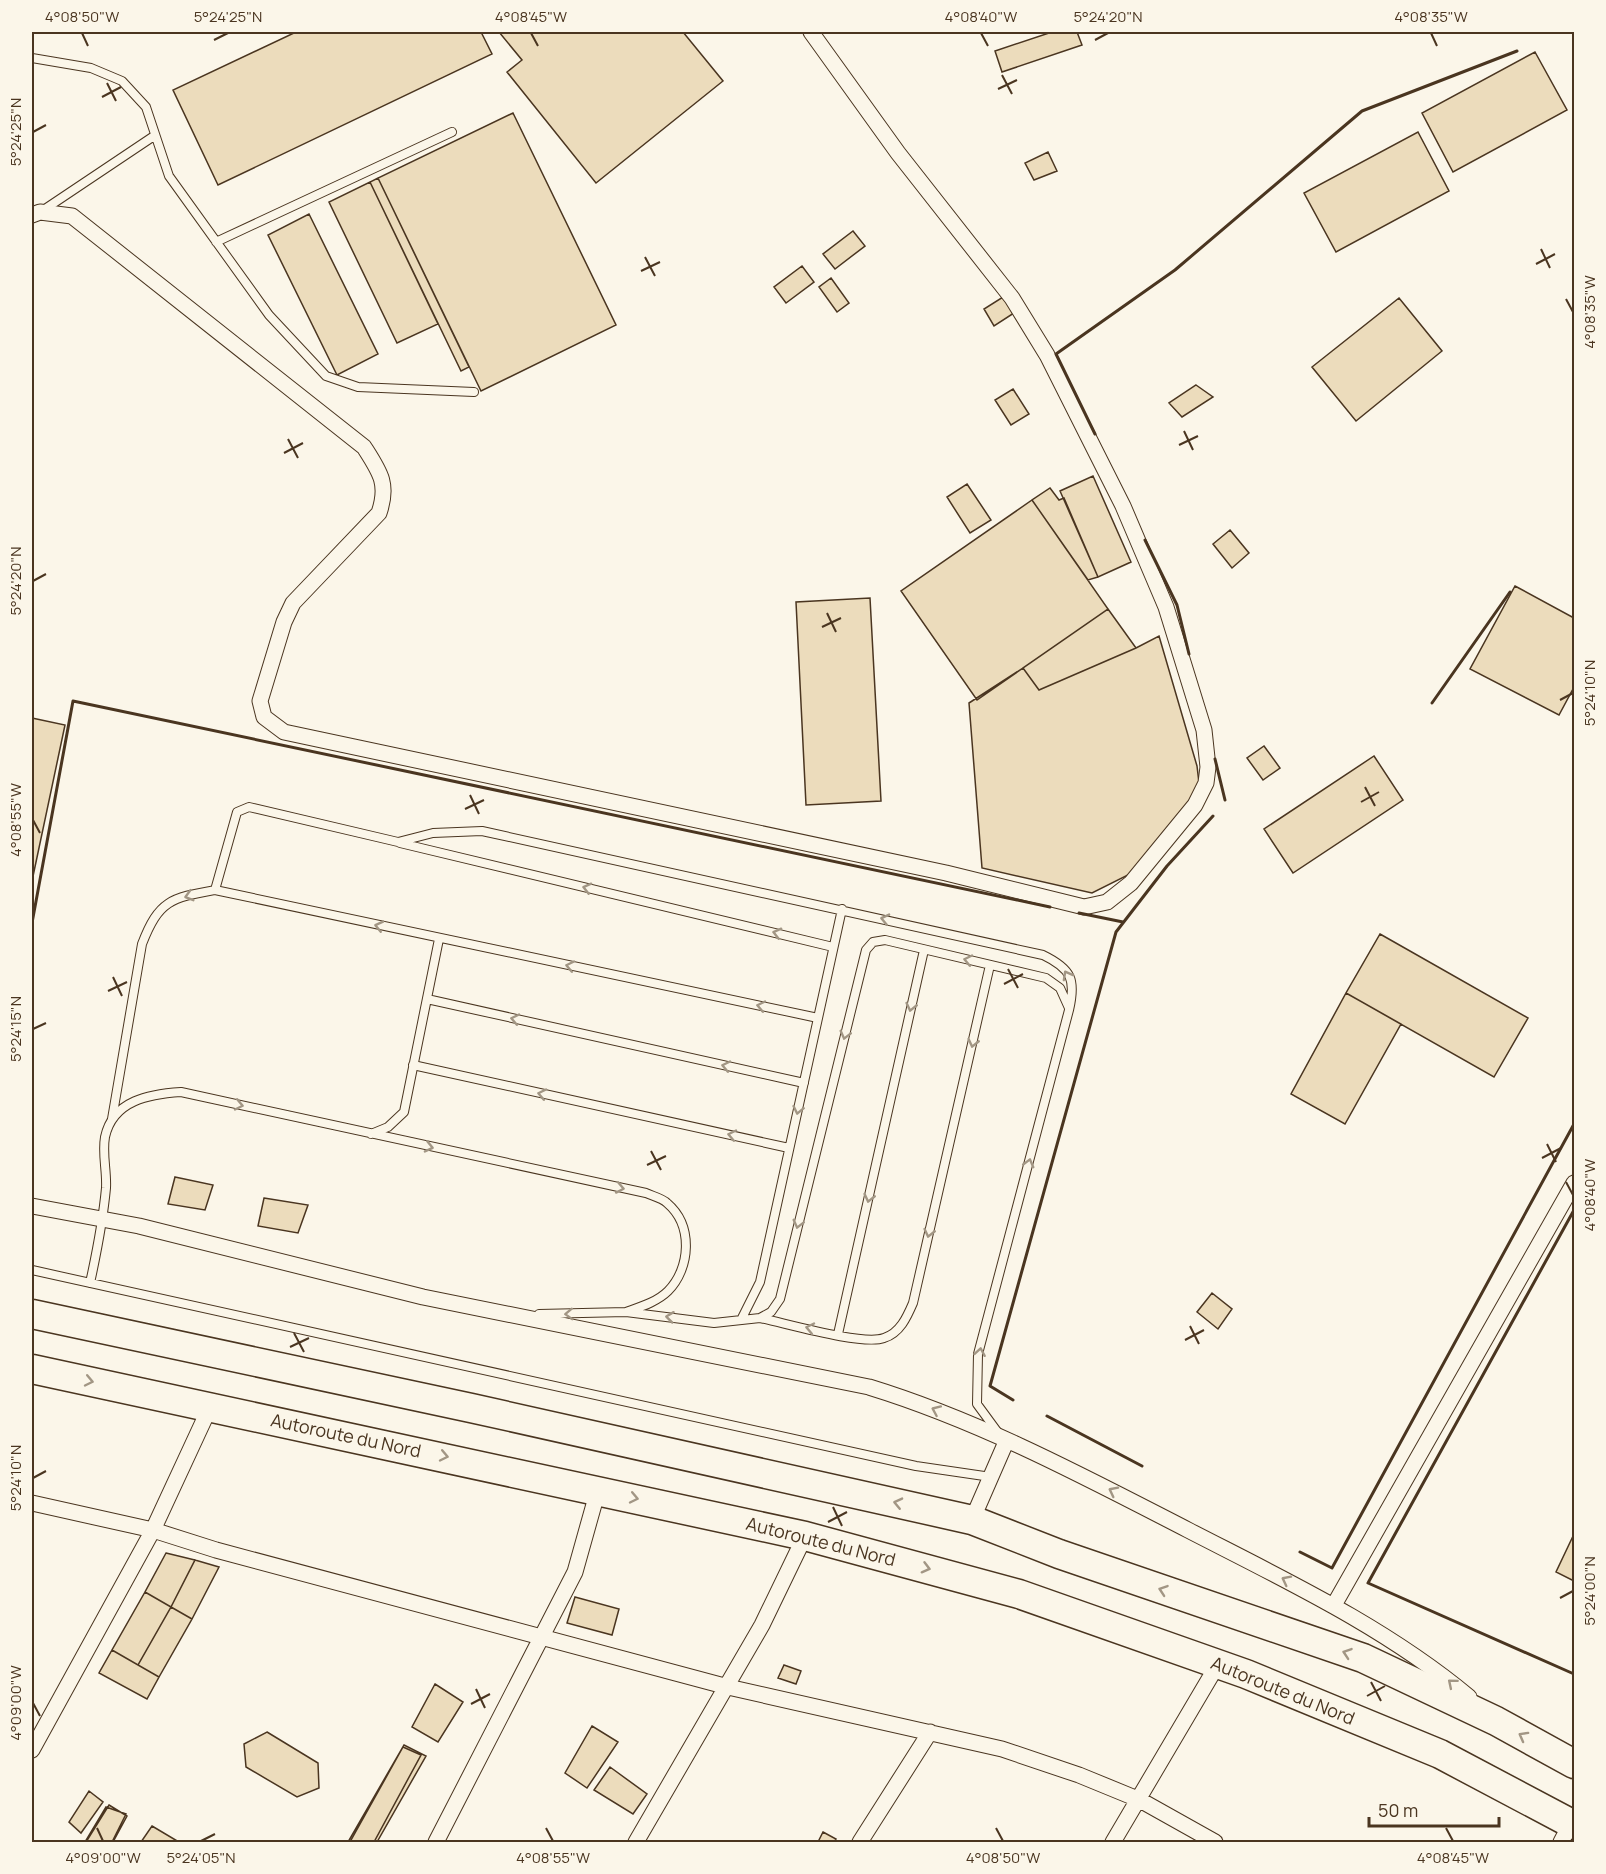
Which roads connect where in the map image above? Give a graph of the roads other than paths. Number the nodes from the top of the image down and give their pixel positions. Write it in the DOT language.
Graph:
graph roads {
  1 [pos="811,32"];
  2 [pos="32,57"];
  3 [pos="452,132"];
  4 [pos="154,136"];
  5 [pos="36,213"];
  6 [pos="216,242"];
  7 [pos="474,392"];
  8 [pos="398,842"];
  9 [pos="215,890"];
  10 [pos="842,909"];
  11 [pos="440,939"];
  12 [pos="834,947"];
  13 [pos="924,950"];
  14 [pos="990,965"];
  15 [pos="427,999"];
  16 [pos="1069,1010"];
  17 [pos="818,1018"];
  18 [pos="413,1065"];
  19 [pos="804,1083"];
  20 [pos="112,1119"];
  21 [pos="371,1134"];
  22 [pos="789,1148"];
  23 [pos="1575,1183"];
  24 [pos="32,1206"];
  25 [pos="103,1219"];
  26 [pos="32,1270"];
  27 [pos="90,1283"];
  28 [pos="626,1312"];
  29 [pos="32,1314"];
  30 [pos="511,1315"];
  31 [pos="759,1318"];
  32 [pos="741,1320"];
  33 [pos="838,1334"];
  34 [pos="32,1369"];
  35 [pos="210,1407"];
  36 [pos="1006,1442"];
  37 [pos="991,1477"];
  38 [pos="598,1490"];
  39 [pos="32,1503"];
  40 [pos="972,1520"];
  41 [pos="153,1530"];
  42 [pos="805,1536"];
  43 [pos="1334,1605"];
  44 [pos="544,1639"];
  45 [pos="1218,1664"];
  46 [pos="728,1688"];
  47 [pos="1497,1721"];
  48 [pos="930,1732"];
  49 [pos="32,1750"];
  50 [pos="1575,1764"];
  51 [pos="1140,1800"];
  52 [pos="1569,1830"];
  53 [pos="436,1842"];
  54 [pos="636,1842"];
  55 [pos="860,1842"];
  56 [pos="1113,1842"];
  57 [pos="1215,1842"];
  1 -- 5 [label="street"];
  2 -- 4 [label="lane"];
  3 -- 6 [label="lane"];
  4 -- 5 [label="lane"];
  4 -- 6 [label="lane"];
  6 -- 7 [label="lane"];
  8 -- 9 [label="lane"];
  8 -- 10 [label="lane"];
  12 -- 8 [label="lane, one-way"];
  11 -- 9 [label="lane, one-way"];
  9 -- 20 [label="lane, one-way"];
  10 -- 12 [label="lane"];
  16 -- 10 [label="lane, one-way"];
  11 -- 15 [label="lane"];
  17 -- 11 [label="lane, one-way"];
  12 -- 17 [label="lane"];
  14 -- 13 [label="lane, one-way"];
  13 -- 31 [label="lane, one-way"];
  13 -- 33 [label="lane, one-way"];
  14 -- 16 [label="lane"];
  14 -- 33 [label="lane, one-way"];
  15 -- 18 [label="lane"];
  19 -- 15 [label="lane, one-way"];
  36 -- 16 [label="lane, one-way"];
  17 -- 19 [label="lane"];
  18 -- 21 [label="lane"];
  22 -- 18 [label="lane, one-way"];
  19 -- 22 [label="lane, one-way"];
  20 -- 21 [label="lane, one-way"];
  20 -- 25 [label="lane"];
  21 -- 28 [label="lane, one-way"];
  22 -- 32 [label="lane"];
  23 -- 43 [label="street"];
  24 -- 25 [label="street"];
  25 -- 27 [label="lane"];
  25 -- 30 [label="street"];
  26 -- 27 [label="lane"];
  27 -- 37 [label="lane"];
  28 -- 30 [label="lane, one-way"];
  32 -- 28 [label="lane, one-way"];
  40 -- 29 [label="highway, one-way"];
  36 -- 30 [label="street, one-way"];
  31 -- 32 [label="lane"];
  33 -- 31 [label="lane, one-way"];
  34 -- 35 [label="highway, Autoroute du Nord, one-way"];
  35 -- 38 [label="highway, Autoroute du Nord, one-way"];
  35 -- 41 [label="street"];
  36 -- 37 [label="street"];
  43 -- 36 [label="street, one-way"];
  37 -- 40 [label="street"];
  38 -- 42 [label="highway, Autoroute du Nord, one-way"];
  38 -- 44 [label="street"];
  39 -- 41 [label="street"];
  47 -- 40 [label="highway, one-way"];
  41 -- 44 [label="street"];
  41 -- 49 [label="street"];
  42 -- 45 [label="highway, Autoroute du Nord, one-way"];
  42 -- 46 [label="street"];
  47 -- 43 [label="street, one-way"];
  44 -- 46 [label="street"];
  44 -- 53 [label="street"];
  45 -- 51 [label="street"];
  45 -- 52 [label="highway, Autoroute du Nord"];
  46 -- 48 [label="street"];
  46 -- 54 [label="street"];
  50 -- 47 [label="highway, one-way"];
  48 -- 51 [label="street"];
  48 -- 55 [label="street"];
  51 -- 56 [label="street"];
  51 -- 57 [label="street"];
}
